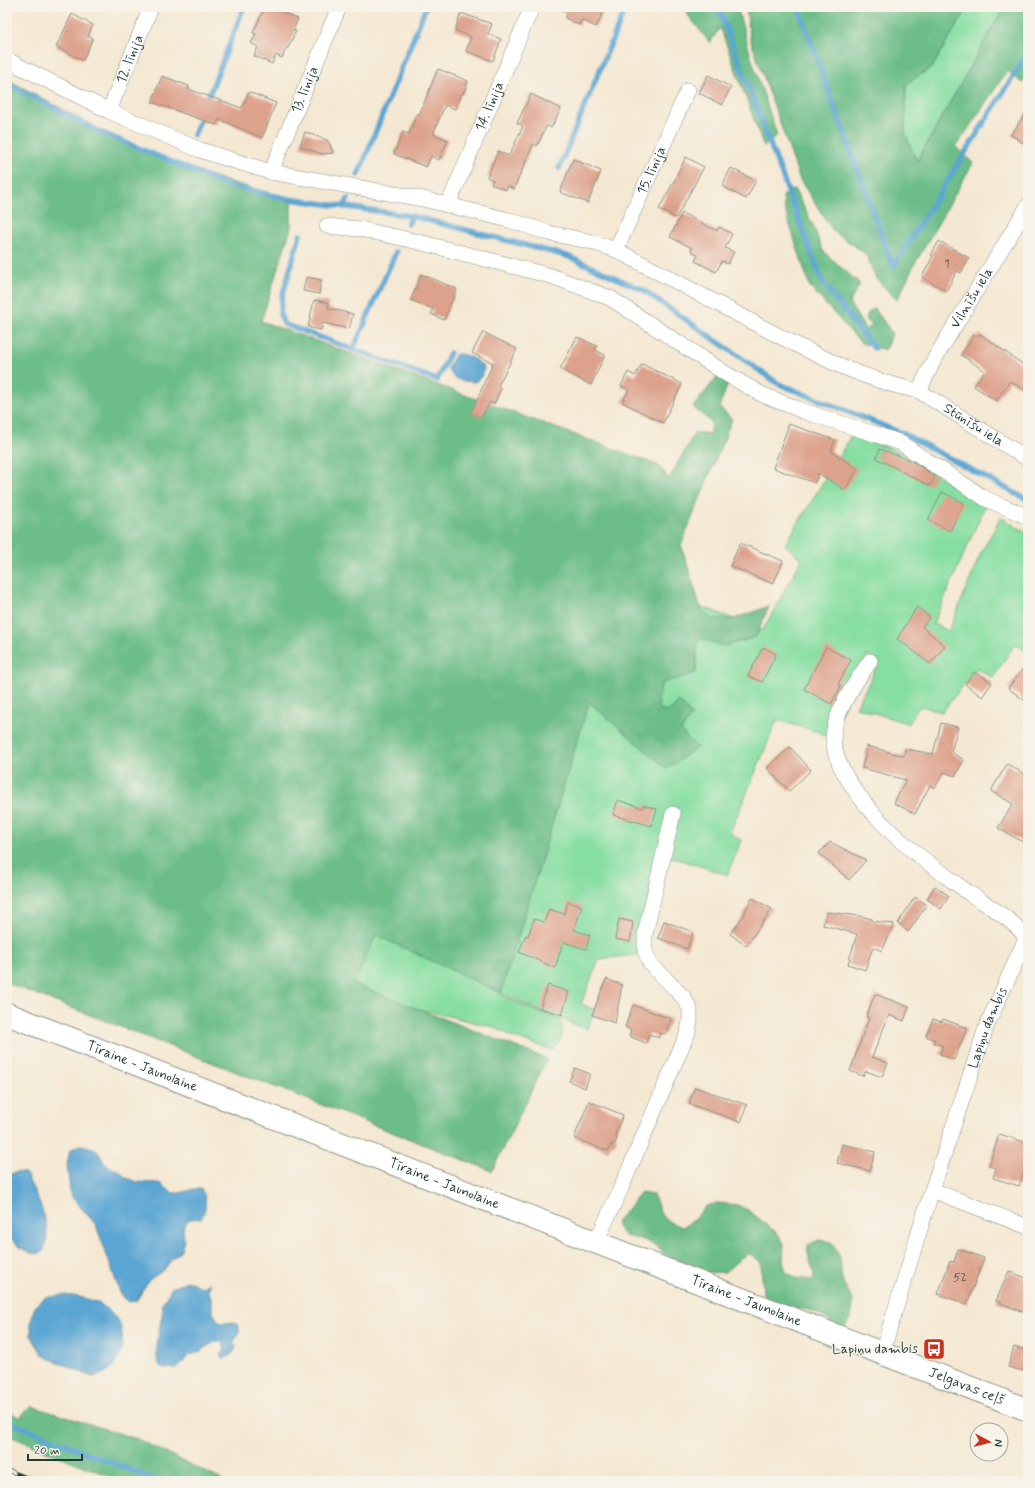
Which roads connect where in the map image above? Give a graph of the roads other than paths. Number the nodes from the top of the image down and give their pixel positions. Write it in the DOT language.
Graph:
graph roads {
  1 [pos="151,7"];
  2 [pos="339,7"];
  3 [pos="532,7"];
  4 [pos="7,60"];
  5 [pos="688,90"];
  6 [pos="109,111"];
  7 [pos="271,172"];
  8 [pos="448,205"];
  9 [pos="1028,206"];
  10 [pos="327,226"];
  11 [pos="616,250"];
  12 [pos="919,391"];
  13 [pos="1028,459"];
  14 [pos="1028,518"];
  15 [pos="870,661"];
  16 [pos="673,814"];
  17 [pos="1027,935"];
  18 [pos="7,1014"];
  19 [pos="932,1190"];
  20 [pos="1028,1227"];
  21 [pos="596,1242"];
  22 [pos="882,1353"];
  23 [pos="1028,1410"];
  1 -- 6 [label="street, 12. līnija"];
  2 -- 7 [label="street, 13. līnija"];
  3 -- 8 [label="street, 14. līnija"];
  4 -- 6 [label="street"];
  5 -- 11 [label="street, 15. līnija"];
  6 -- 7 [label="street"];
  7 -- 8 [label="street"];
  8 -- 11 [label="street"];
  9 -- 12 [label="street, Vilnīšu iela"];
  10 -- 14 [label="street"];
  11 -- 12 [label="street"];
  12 -- 13 [label="street, Stūnīšu iela"];
  15 -- 17 [label="street"];
  16 -- 21 [label="street"];
  17 -- 19 [label="street, Lapiņu dambis"];
  18 -- 21 [label="main road, Tīraine - Jaunolaine"];
  19 -- 20 [label="street"];
  19 -- 22 [label="street, Lapiņu dambis"];
  21 -- 22 [label="main road, Tīraine - Jaunolaine"];
  22 -- 23 [label="main road, Jelgavas ceļš"];
}
